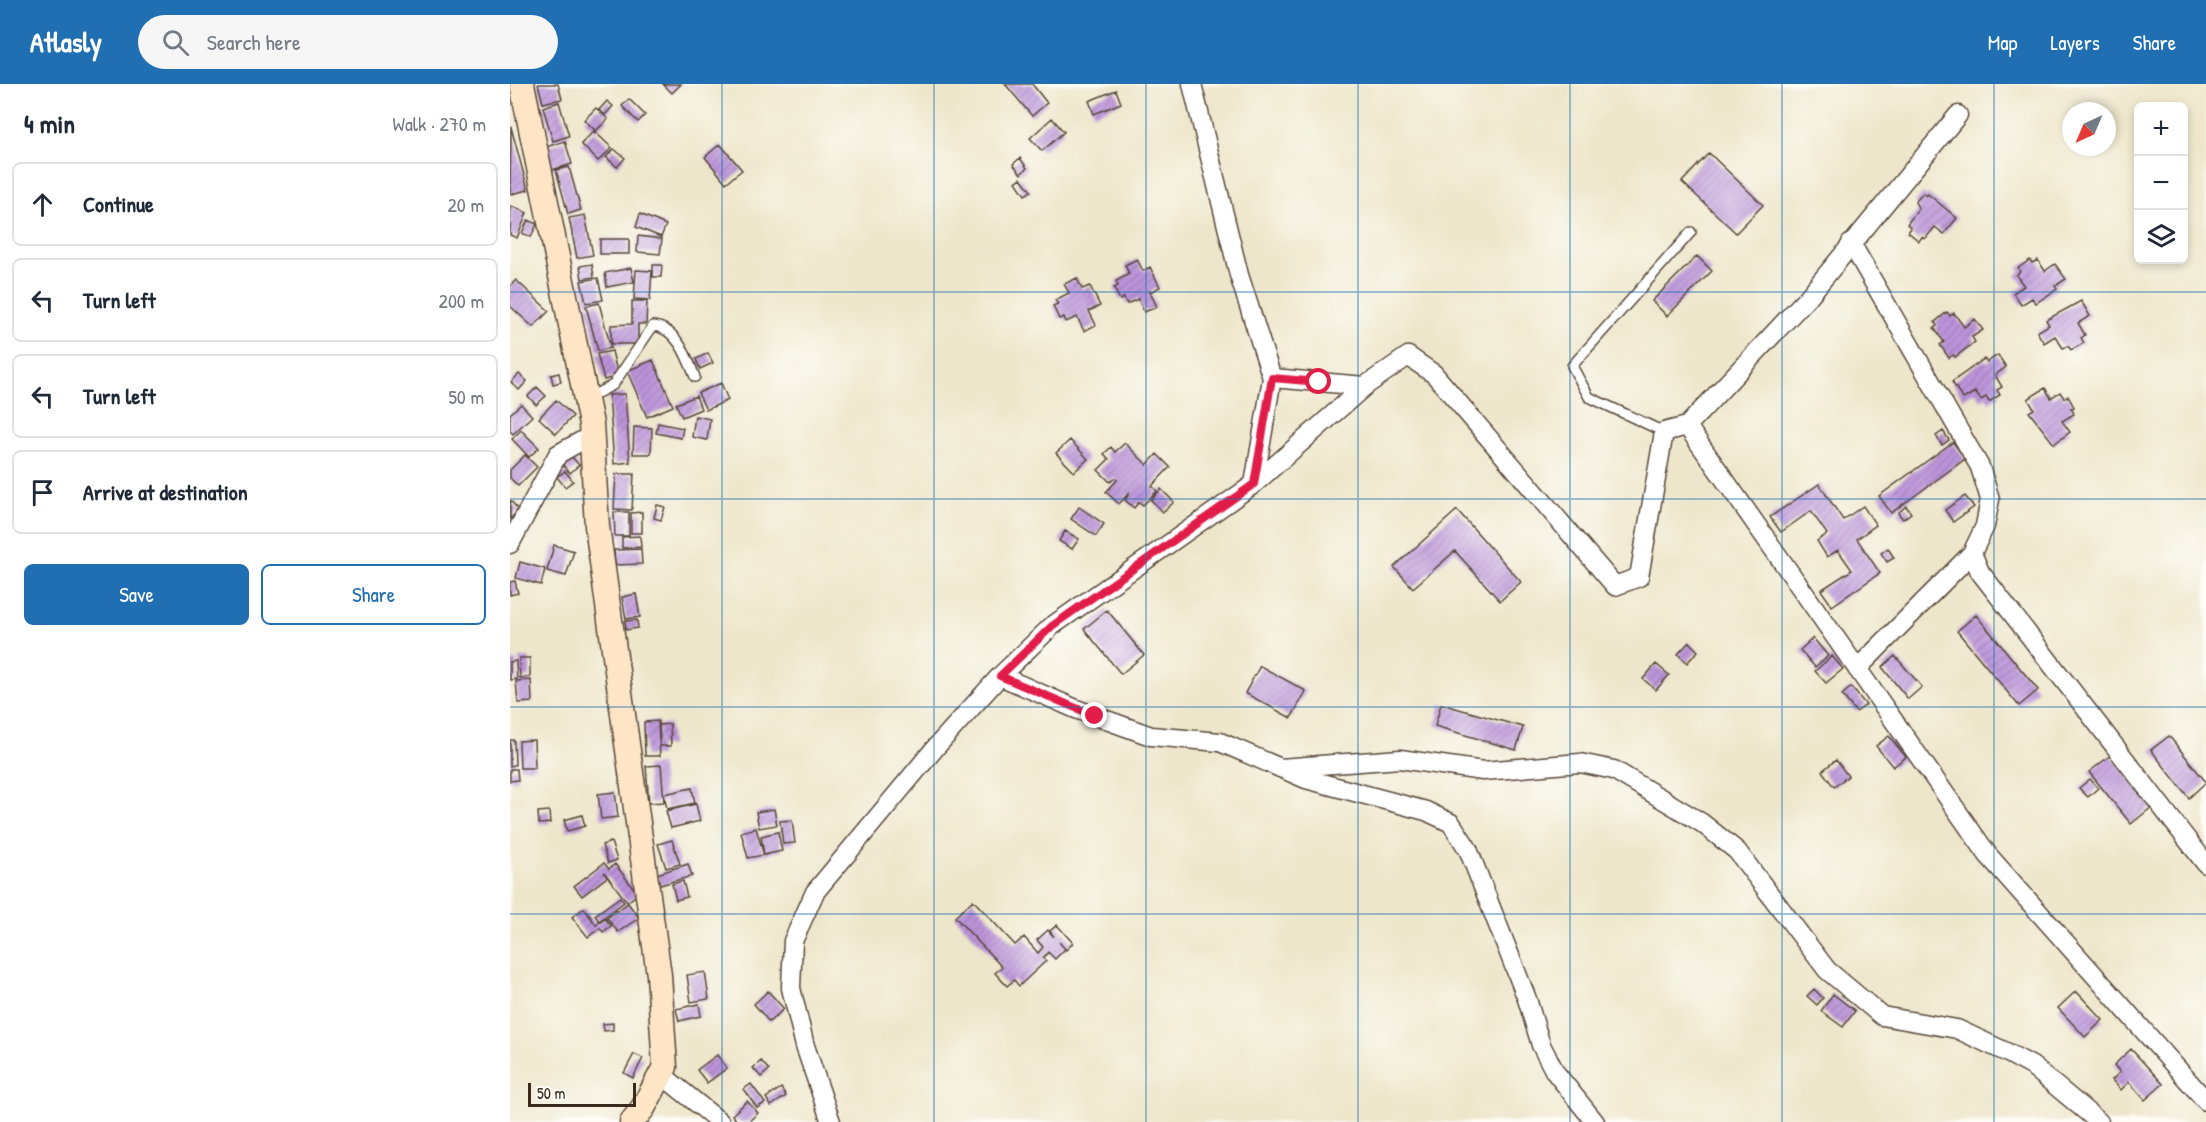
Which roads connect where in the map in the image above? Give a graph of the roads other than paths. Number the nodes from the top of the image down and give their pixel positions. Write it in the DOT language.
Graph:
graph roads {
  1 [pos="522,84"];
  2 [pos="1192,84"];
  3 [pos="1958,115"];
  4 [pos="1691,232"];
  5 [pos="1851,243"];
  6 [pos="695,377"];
  7 [pos="1272,378"];
  8 [pos="1365,386"];
  9 [pos="586,399"];
  10 [pos="1687,426"];
  11 [pos="1664,432"];
  12 [pos="592,435"];
  13 [pos="1254,484"];
  14 [pos="510,544"];
  15 [pos="1972,553"];
  16 [pos="1857,669"];
  17 [pos="1000,676"];
  18 [pos="1280,768"];
  19 [pos="2206,864"];
  20 [pos="661,1074"];
  21 [pos="2206,1101"];
  22 [pos="632,1122"];
  23 [pos="720,1122"];
  24 [pos="831,1122"];
  25 [pos="1595,1122"];
  26 [pos="2099,1122"];
  1 -- 9 [label="street"];
  2 -- 7 [label="street"];
  3 -- 5 [label="street"];
  4 -- 11 [label="lane"];
  5 -- 10 [label="street"];
  5 -- 15 [label="street"];
  6 -- 9 [label="lane"];
  7 -- 8 [label="street"];
  7 -- 13 [label="street"];
  8 -- 11 [label="street"];
  8 -- 13 [label="street"];
  9 -- 12 [label="street"];
  10 -- 11 [label="street"];
  10 -- 16 [label="street"];
  12 -- 14 [label="street"];
  12 -- 20 [label="street"];
  13 -- 17 [label="street"];
  15 -- 16 [label="street"];
  15 -- 19 [label="street"];
  16 -- 21 [label="street"];
  17 -- 18 [label="street"];
  17 -- 24 [label="street"];
  18 -- 25 [label="street"];
  18 -- 26 [label="street"];
  20 -- 22 [label="street"];
  20 -- 23 [label="street"];
}
